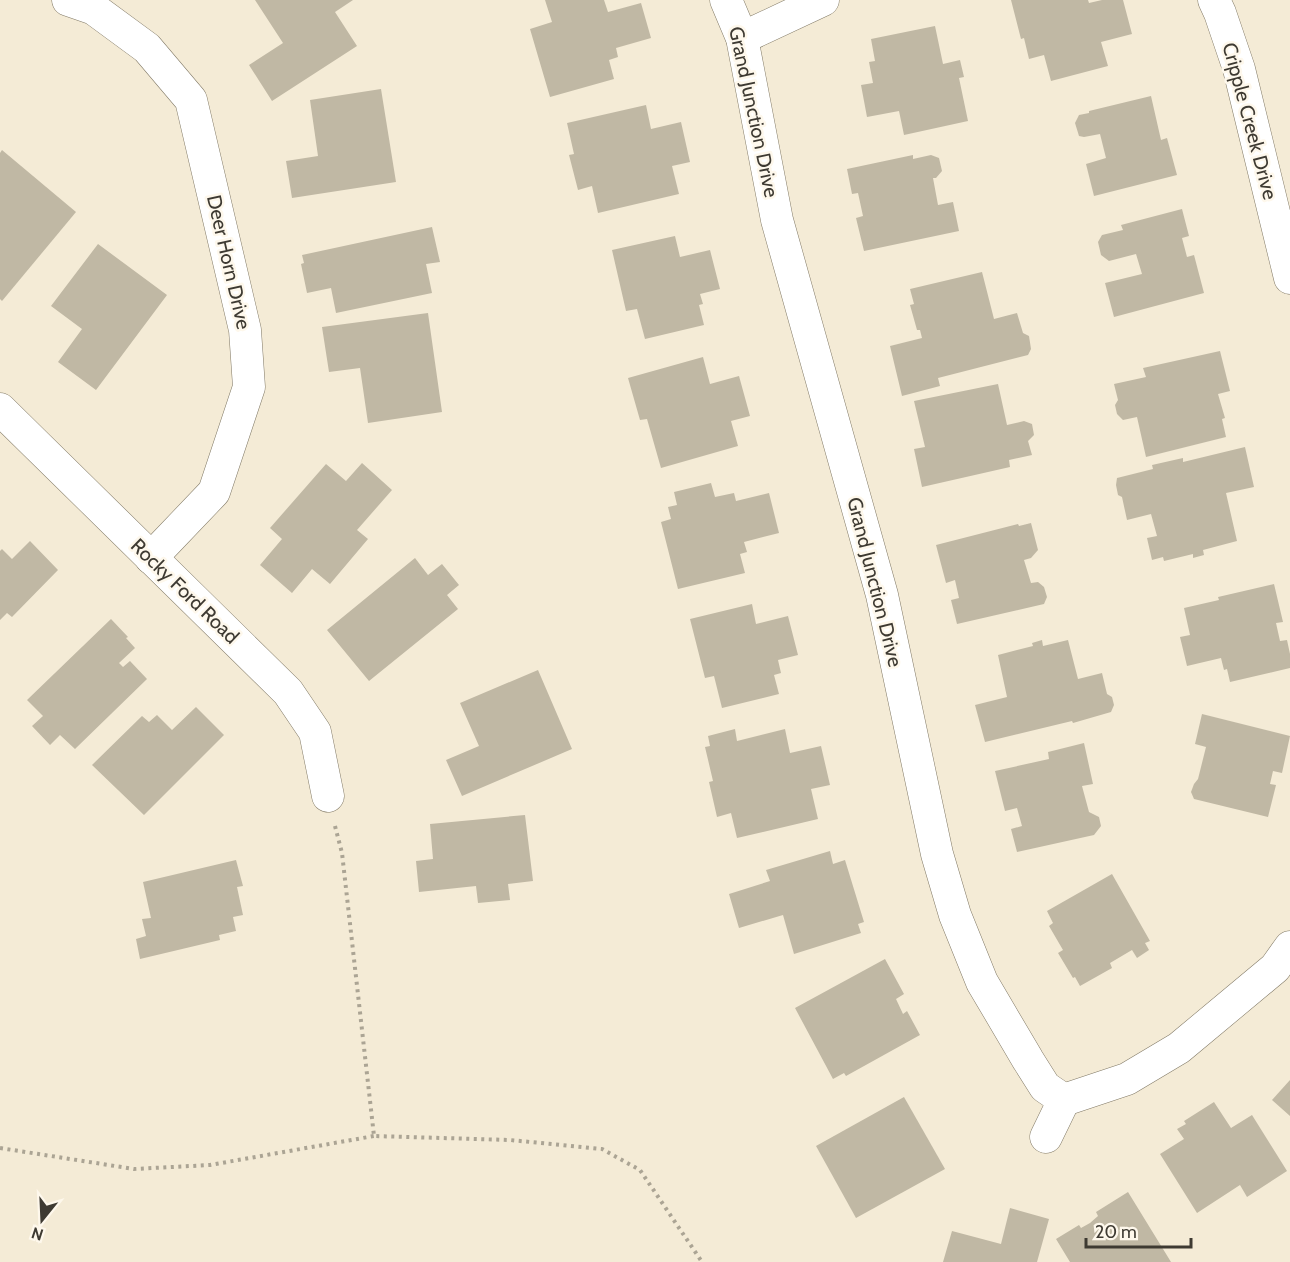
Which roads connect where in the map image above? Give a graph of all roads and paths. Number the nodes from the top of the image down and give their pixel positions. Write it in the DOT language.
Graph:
graph roads {
  1 [pos="68,0"];
  2 [pos="726,0"];
  3 [pos="823,0"];
  4 [pos="1214,0"];
  5 [pos="742,38"];
  6 [pos="1290,278"];
  7 [pos="0,409"];
  8 [pos="151,558"];
  9 [pos="328,796"];
  10 [pos="1290,947"];
  11 [pos="1064,1100"];
  12 [pos="374,1136"];
  13 [pos="1046,1137"];
  14 [pos="0,1148"];
  15 [pos="702,1262"];
  1 -- 8 [label="street, Deer Horn Drive"];
  2 -- 5 [label="street, Grand Junction Drive"];
  3 -- 5 [label="street"];
  4 -- 6 [label="street, Cripple Creek Drive"];
  5 -- 11 [label="street, Grand Junction Drive"];
  7 -- 8 [label="street, Rocky Ford Road"];
  8 -- 9 [label="street, Rocky Ford Road"];
  9 -- 12 [label="path"];
  10 -- 11 [label="street"];
  11 -- 13 [label="street"];
  12 -- 14 [label="path"];
  12 -- 15 [label="path"];
}
